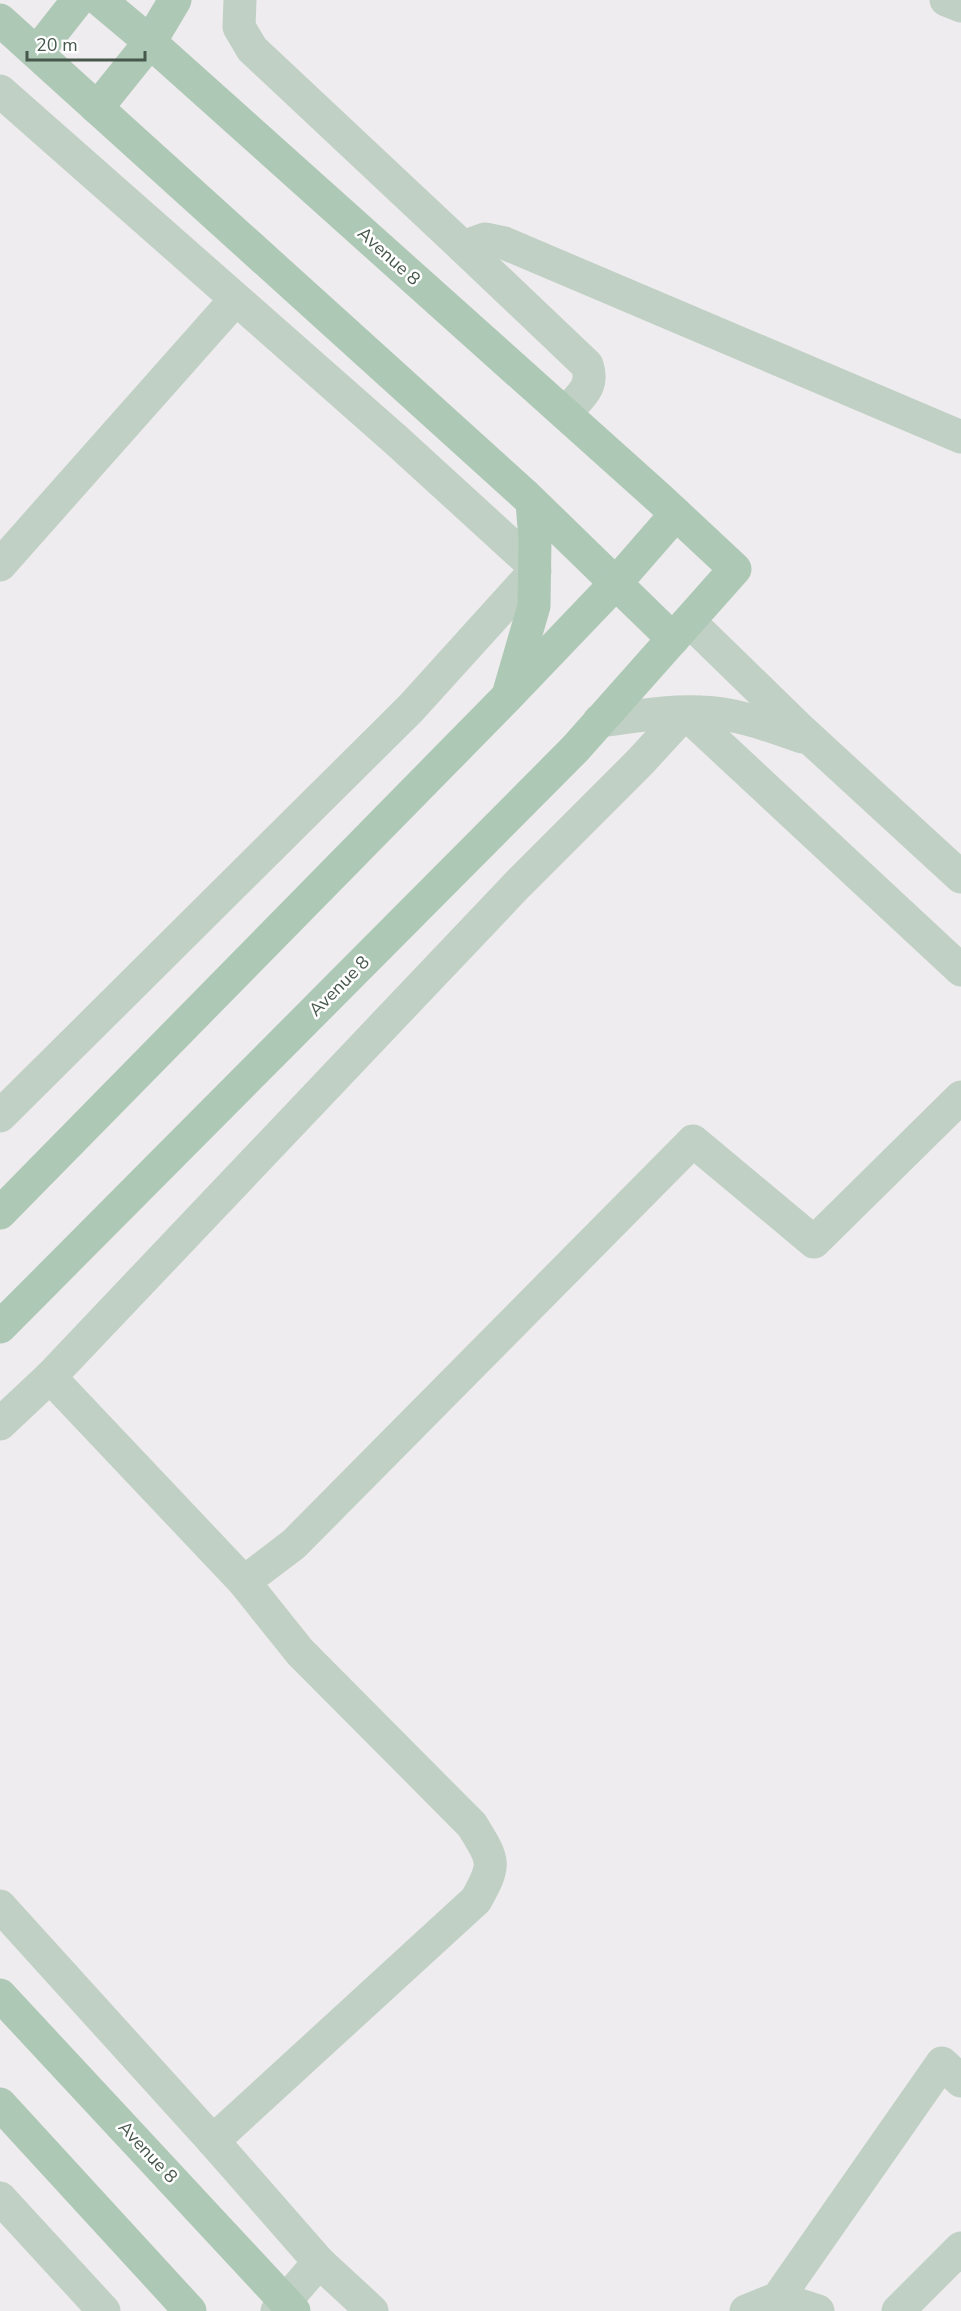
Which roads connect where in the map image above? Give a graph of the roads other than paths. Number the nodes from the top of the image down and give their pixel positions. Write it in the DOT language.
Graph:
graph roads {
  1 [pos="78,0"];
  2 [pos="100,0"];
  3 [pos="175,0"];
  4 [pos="240,0"];
  5 [pos="945,0"];
  6 [pos="961,6"];
  7 [pos="0,20"];
  8 [pos="150,42"];
  9 [pos="36,52"];
  10 [pos="0,91"];
  11 [pos="97,108"];
  12 [pos="463,248"];
  13 [pos="235,300"];
  14 [pos="565,413"];
  15 [pos="961,437"];
  16 [pos="532,503"];
  17 [pos="676,514"];
  18 [pos="0,565"];
  19 [pos="535,568"];
  20 [pos="615,584"];
  21 [pos="681,630"];
  22 [pos="508,696"];
  23 [pos="685,713"];
  24 [pos="599,721"];
  25 [pos="812,740"];
  26 [pos="961,877"];
  27 [pos="961,970"];
  28 [pos="961,1097"];
  29 [pos="0,1116"];
  30 [pos="0,1213"];
  31 [pos="0,1326"];
  32 [pos="50,1377"];
  33 [pos="0,1424"];
  34 [pos="244,1582"];
  35 [pos="0,1906"];
  36 [pos="0,1995"];
  37 [pos="961,2081"];
  38 [pos="0,2104"];
  39 [pos="213,2141"];
  40 [pos="0,2198"];
  41 [pos="961,2248"];
  42 [pos="319,2262"];
  43 [pos="778,2298"];
  44 [pos="285,2308"];
  45 [pos="104,2311"];
  46 [pos="190,2311"];
  47 [pos="372,2311"];
  48 [pos="746,2311"];
  49 [pos="818,2311"];
  50 [pos="898,2311"];
  1 -- 9 [label="main road"];
  2 -- 8 [label="main road, Avenue 8"];
  3 -- 8 [label="main road"];
  4 -- 12 [label="street"];
  5 -- 6 [label="street"];
  7 -- 9 [label="main road"];
  8 -- 11 [label="main road"];
  8 -- 14 [label="main road, Avenue 8"];
  9 -- 11 [label="main road"];
  10 -- 13 [label="street"];
  11 -- 16 [label="main road"];
  12 -- 14 [label="street"];
  12 -- 15 [label="street"];
  13 -- 18 [label="street"];
  13 -- 19 [label="street"];
  14 -- 17 [label="main road, Avenue 8"];
  16 -- 19 [label="main road"];
  16 -- 20 [label="main road"];
  17 -- 20 [label="main road"];
  17 -- 21 [label="main road, Avenue 8"];
  19 -- 22 [label="main road"];
  19 -- 29 [label="street"];
  20 -- 21 [label="main road"];
  20 -- 22 [label="main road"];
  21 -- 24 [label="main road, Avenue 8"];
  21 -- 25 [label="street"];
  22 -- 30 [label="main road"];
  23 -- 24 [label="street"];
  23 -- 25 [label="street"];
  23 -- 27 [label="street"];
  23 -- 32 [label="street"];
  24 -- 31 [label="main road, Avenue 8"];
  25 -- 26 [label="street"];
  28 -- 34 [label="street"];
  32 -- 33 [label="street"];
  32 -- 34 [label="street"];
  34 -- 39 [label="street"];
  35 -- 39 [label="street"];
  36 -- 44 [label="main road, Avenue 8"];
  37 -- 43 [label="street"];
  38 -- 46 [label="main road"];
  39 -- 42 [label="street"];
  40 -- 45 [label="street"];
  41 -- 50 [label="street"];
  42 -- 44 [label="street"];
  42 -- 47 [label="street"];
  43 -- 48 [label="street"];
  43 -- 49 [label="street"];
}
